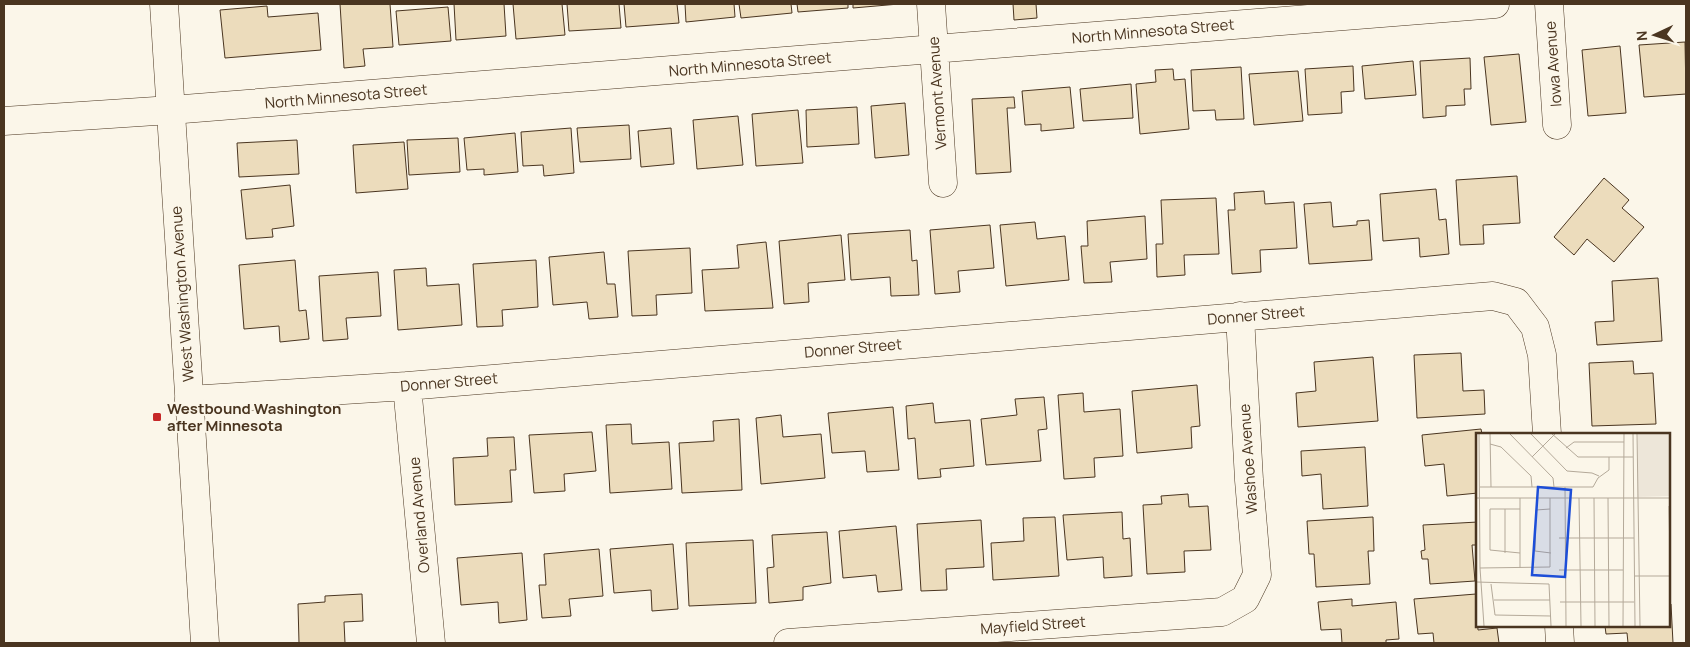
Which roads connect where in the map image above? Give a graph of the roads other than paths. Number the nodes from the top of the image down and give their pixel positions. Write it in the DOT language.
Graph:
graph roads {
  1 [pos="164,4"];
  2 [pos="932,4"];
  3 [pos="1495,4"];
  4 [pos="1548,4"];
  5 [pos="934,49"];
  6 [pos="170,110"];
  7 [pos="4,122"];
  8 [pos="1557,125"];
  9 [pos="943,183"];
  10 [pos="1240,316"];
  11 [pos="407,386"];
  12 [pos="189,400"];
  13 [pos="1547,433"];
  14 [pos="1245,599"];
  15 [pos="1559,627"];
  16 [pos="205,643"];
  17 [pos="431,643"];
  18 [pos="788,643"];
  19 [pos="1560,643"];
  1 -- 6 [label="street, West Washington Avenue"];
  2 -- 5 [label="street, Vermont Avenue"];
  3 -- 5 [label="street, North Minnesota Street"];
  4 -- 8 [label="street, Iowa Avenue"];
  5 -- 6 [label="street, North Minnesota Street"];
  5 -- 9 [label="street, Vermont Avenue"];
  6 -- 7 [label="street, North Minnesota Street"];
  6 -- 12 [label="street, West Washington Avenue"];
  10 -- 11 [label="street, Donner Street"];
  10 -- 13 [label="street, Donner Street"];
  10 -- 14 [label="street, Washoe Avenue"];
  11 -- 12 [label="street, Donner Street"];
  11 -- 17 [label="street, Overland Avenue"];
  12 -- 16 [label="street, West Washington Avenue"];
  14 -- 18 [label="street, Mayfield Street"];
  15 -- 19 [label="street"];
}
